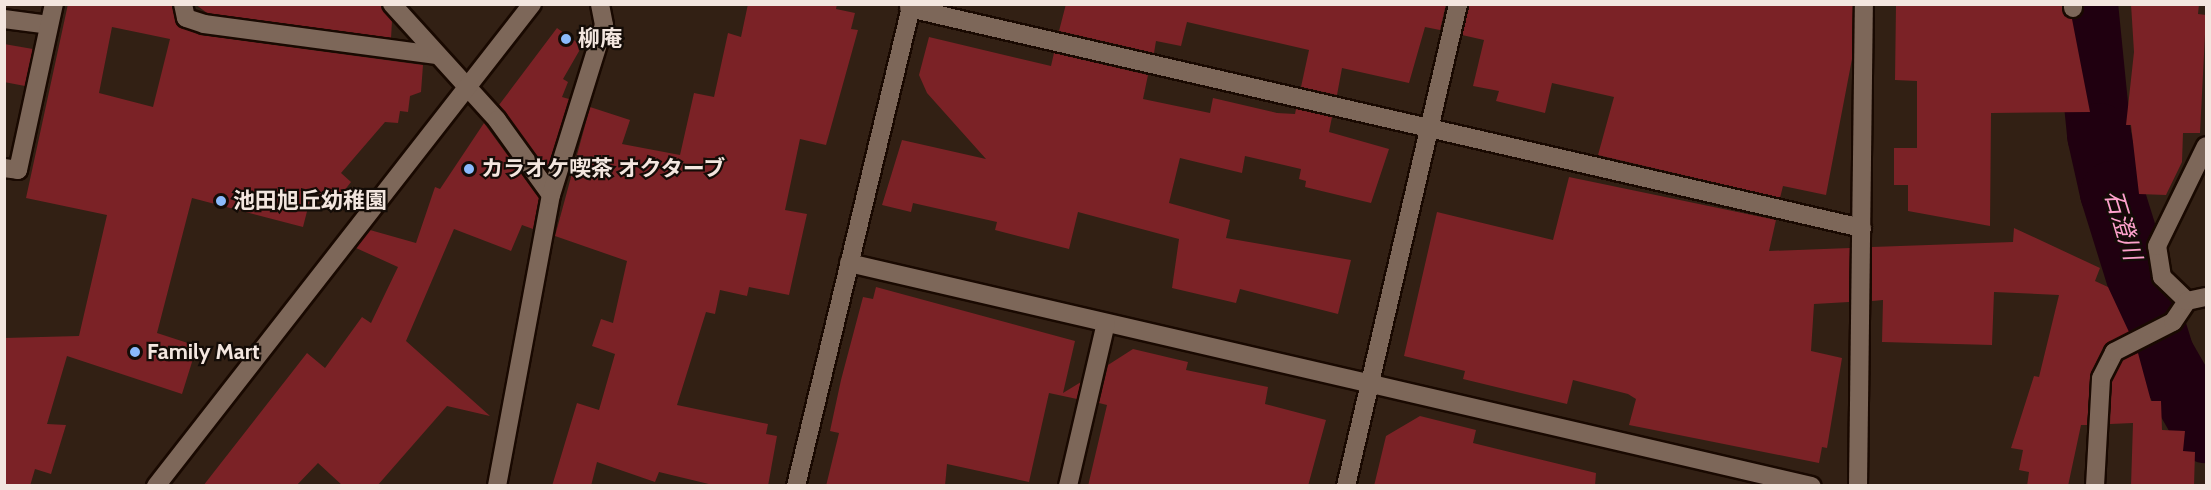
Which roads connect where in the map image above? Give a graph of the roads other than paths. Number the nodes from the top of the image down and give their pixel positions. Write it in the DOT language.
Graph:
graph roads {
  1 [pos="54,4"];
  2 [pos="183,4"];
  3 [pos="392,4"];
  4 [pos="532,4"];
  5 [pos="600,4"];
  6 [pos="1458,4"];
  7 [pos="1864,4"];
  8 [pos="911,6"];
  9 [pos="4,19"];
  10 [pos="49,25"];
  11 [pos="435,55"];
  12 [pos="469,90"];
  13 [pos="1429,128"];
  14 [pos="2206,146"];
  15 [pos="4,168"];
  16 [pos="551,195"];
  17 [pos="1862,228"];
  18 [pos="849,263"];
  19 [pos="2206,297"];
  20 [pos="2187,301"];
  21 [pos="1106,323"];
  22 [pos="1369,386"];
  23 [pos="156,486"];
  24 [pos="497,486"];
  25 [pos="796,486"];
  26 [pos="1068,486"];
  27 [pos="1346,486"];
  28 [pos="1812,486"];
  29 [pos="1858,486"];
  30 [pos="2094,486"];
  1 -- 10 [label="street"];
  2 -- 11 [label="street"];
  3 -- 11 [label="street"];
  4 -- 12 [label="street"];
  5 -- 16 [label="street"];
  6 -- 13 [label="street"];
  7 -- 17 [label="street"];
  8 -- 13 [label="street"];
  8 -- 18 [label="street"];
  9 -- 10 [label="street"];
  10 -- 15 [label="street"];
  11 -- 12 [label="street"];
  12 -- 16 [label="street"];
  12 -- 23 [label="street"];
  13 -- 17 [label="street"];
  13 -- 22 [label="street"];
  14 -- 20 [label="street"];
  16 -- 24 [label="street"];
  17 -- 29 [label="street"];
  18 -- 21 [label="street"];
  18 -- 25 [label="street"];
  19 -- 20 [label="street"];
  20 -- 30 [label="street"];
  21 -- 22 [label="street"];
  21 -- 26 [label="street"];
  22 -- 27 [label="street"];
  22 -- 28 [label="street"];
}
